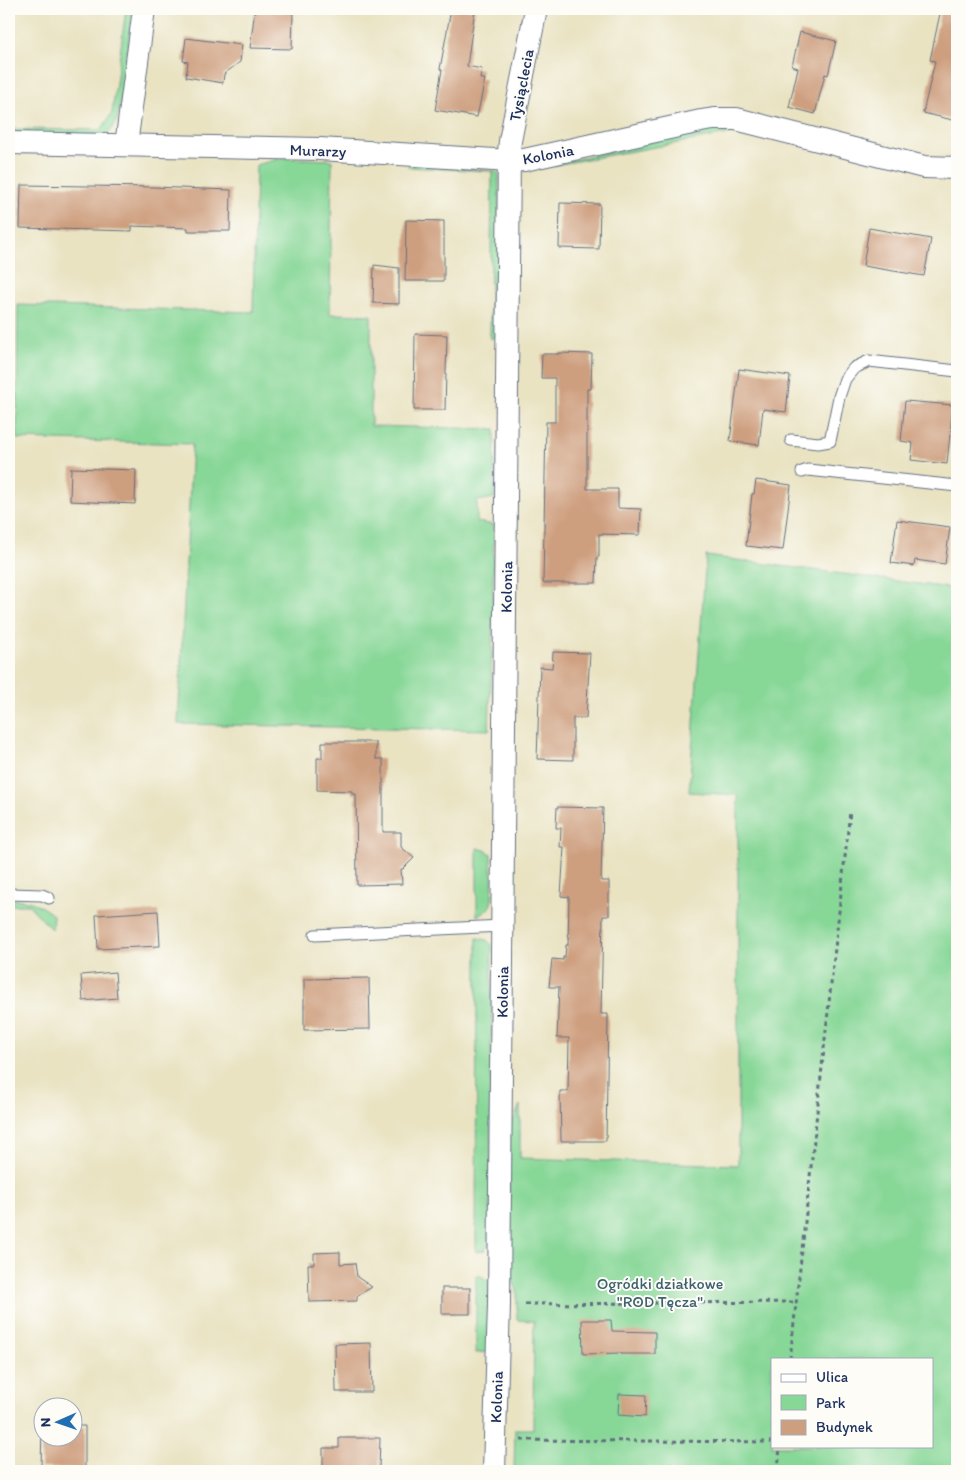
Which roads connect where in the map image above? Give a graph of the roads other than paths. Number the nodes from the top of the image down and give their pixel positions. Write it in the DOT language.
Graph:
graph roads {
  1 [pos="144,9"];
  2 [pos="536,9"];
  3 [pos="9,143"];
  4 [pos="126,144"];
  5 [pos="510,161"];
  6 [pos="957,168"];
  7 [pos="957,371"];
  8 [pos="791,440"];
  9 [pos="802,472"];
  10 [pos="957,486"];
  11 [pos="9,894"];
  12 [pos="49,898"];
  13 [pos="502,926"];
  14 [pos="314,935"];
  15 [pos="494,1471"];
  1 -- 4 [label="street"];
  2 -- 5 [label="street, Tysiąclecia"];
  3 -- 4 [label="street, Murarzy"];
  4 -- 5 [label="street, Murarzy"];
  5 -- 6 [label="street, Kolonia"];
  5 -- 13 [label="street, Kolonia"];
  7 -- 8 [label="lane"];
  9 -- 10 [label="lane"];
  11 -- 12 [label="lane"];
  13 -- 14 [label="lane"];
  13 -- 15 [label="street, Kolonia"];
}
